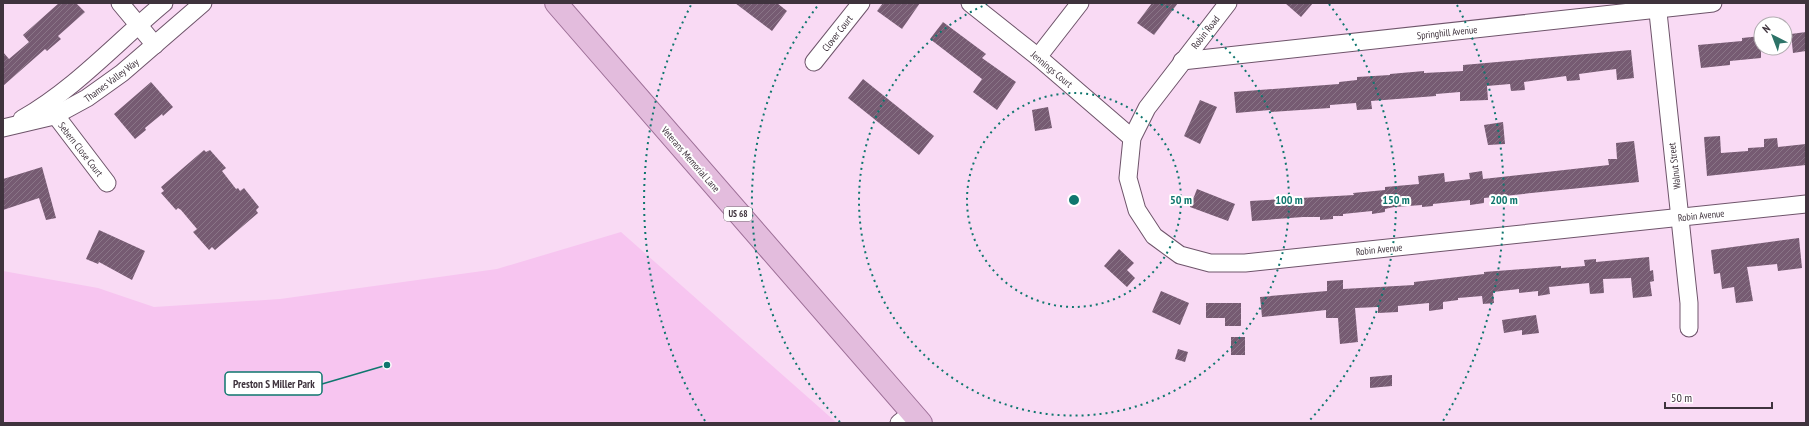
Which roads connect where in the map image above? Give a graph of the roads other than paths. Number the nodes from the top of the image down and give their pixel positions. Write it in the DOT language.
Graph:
graph roads {
  1 [pos="120,3"];
  2 [pos="164,3"];
  3 [pos="202,3"];
  4 [pos="556,3"];
  5 [pos="861,3"];
  6 [pos="970,3"];
  7 [pos="1080,3"];
  8 [pos="1228,3"];
  9 [pos="1713,3"];
  10 [pos="1657,6"];
  11 [pos="139,24"];
  12 [pos="155,45"];
  13 [pos="1038,57"];
  14 [pos="1182,61"];
  15 [pos="814,62"];
  16 [pos="56,116"];
  17 [pos="3,128"];
  18 [pos="1132,138"];
  19 [pos="107,183"];
  20 [pos="1806,204"];
  21 [pos="1680,217"];
  22 [pos="1689,328"];
  23 [pos="911,420"];
  1 -- 11 [label="street"];
  2 -- 11 [label="street, Thames Valley Way"];
  3 -- 12 [label="street, Thames Valley Way"];
  4 -- 23 [label="main road, Veterans Memorial Lane / US 68"];
  5 -- 15 [label="street, Clover Court"];
  6 -- 13 [label="street, Jennings Court"];
  7 -- 13 [label="street"];
  8 -- 14 [label="street, Robin Road"];
  9 -- 10 [label="street, Springhill Avenue"];
  10 -- 14 [label="street, Springhill Avenue"];
  10 -- 21 [label="street, Walnut Street"];
  11 -- 12 [label="street"];
  11 -- 17 [label="street, Thames Valley Way"];
  12 -- 16 [label="street, Thames Valley Way"];
  13 -- 18 [label="street, Jennings Court"];
  14 -- 18 [label="street, Robin Avenue"];
  16 -- 17 [label="street, Thames Valley Way"];
  16 -- 19 [label="street, Sebern Close Court"];
  18 -- 21 [label="street, Robin Avenue"];
  20 -- 21 [label="street, Robin Avenue"];
  21 -- 22 [label="street, Walnut Street"];
}
